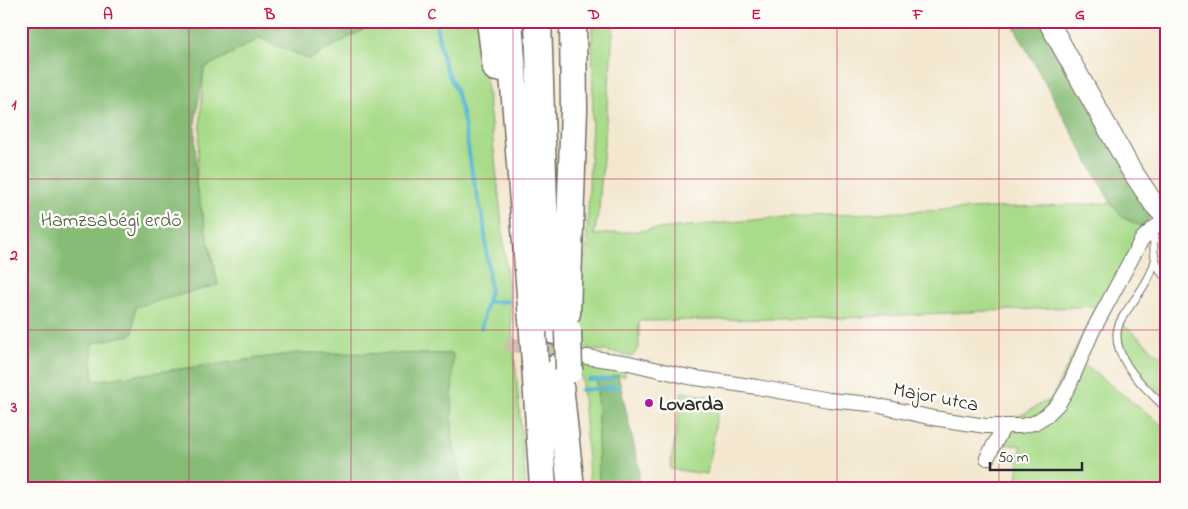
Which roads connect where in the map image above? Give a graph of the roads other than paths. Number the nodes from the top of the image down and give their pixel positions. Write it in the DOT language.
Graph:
graph roads {
  1 [pos="490,21"];
  2 [pos="510,21"];
  3 [pos="538,21"];
  4 [pos="573,21"];
  5 [pos="1048,21"];
  6 [pos="1162,222"];
  7 [pos="1154,261"];
  8 [pos="1167,280"];
  9 [pos="546,326"];
  10 [pos="562,364"];
  11 [pos="1167,409"];
  12 [pos="1004,426"];
  13 [pos="987,458"];
  14 [pos="571,483"];
  15 [pos="543,488"];
  1 -- 9 [label="highway"];
  2 -- 9 [label="highway"];
  3 -- 9 [label="highway"];
  4 -- 9 [label="highway"];
  5 -- 6 [label="main road"];
  6 -- 7 [label="lane"];
  6 -- 12 [label="street, Major utca"];
  7 -- 8 [label="lane"];
  7 -- 11 [label="lane"];
  9 -- 10 [label="highway, bridge"];
  9 -- 10 [label="highway, bridge"];
  10 -- 12 [label="street, Major utca"];
  10 -- 14 [label="highway"];
  10 -- 15 [label="highway"];
  12 -- 13 [label="street"];
}
